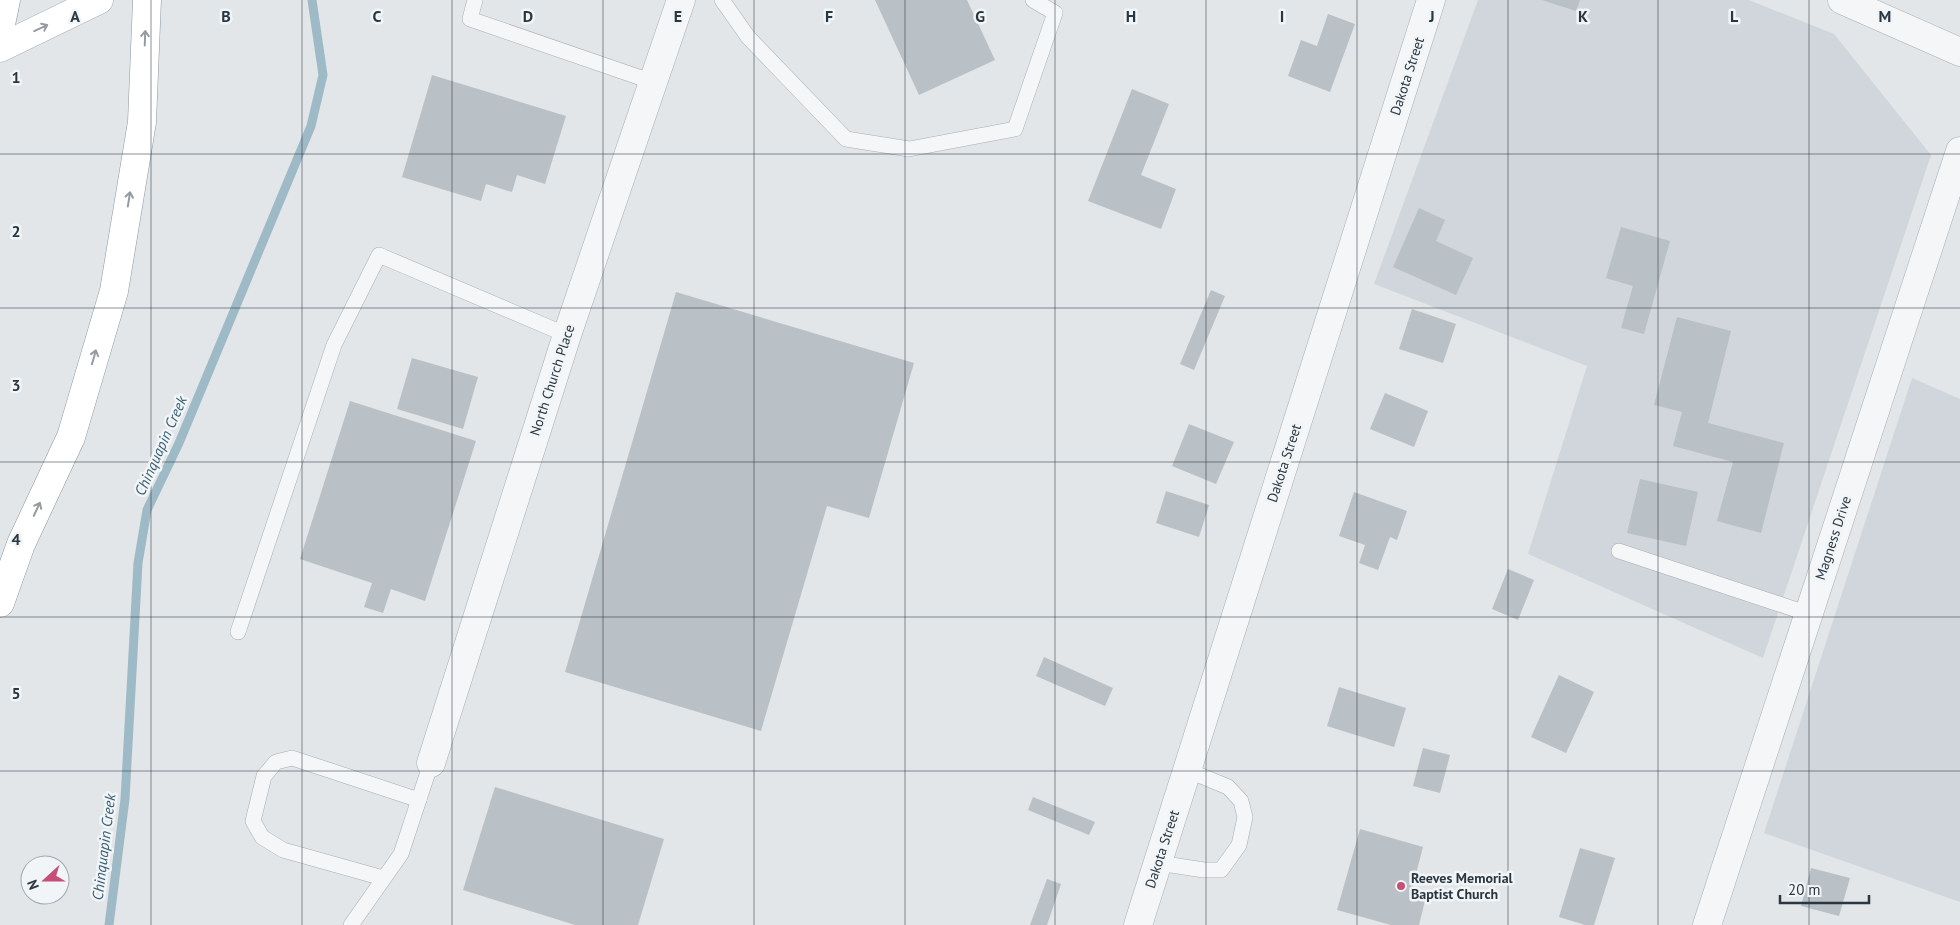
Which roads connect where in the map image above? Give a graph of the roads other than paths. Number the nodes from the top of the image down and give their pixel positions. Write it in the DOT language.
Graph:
graph roads {
  1 [pos="99,0"];
  2 [pos="147,0"];
  3 [pos="475,0"];
  4 [pos="681,0"];
  5 [pos="722,0"];
  6 [pos="1033,0"];
  7 [pos="1431,0"];
  8 [pos="1842,0"];
  9 [pos="3,1"];
  10 [pos="5,39"];
  11 [pos="1960,52"];
  12 [pos="653,82"];
  13 [pos="1960,150"];
  14 [pos="567,335"];
  15 [pos="1619,551"];
  16 [pos="0,603"];
  17 [pos="1809,614"];
  18 [pos="238,632"];
  19 [pos="431,763"];
  20 [pos="1187,770"];
  21 [pos="419,800"];
  22 [pos="1158,862"];
  23 [pos="383,878"];
  24 [pos="351,925"];
  25 [pos="1138,925"];
  26 [pos="1707,925"];
  10 -- 1 [label="main road, one-way"];
  16 -- 2 [label="main road, one-way"];
  3 -- 12 [label="lane"];
  4 -- 12 [label="street, North Church Place"];
  5 -- 6 [label="lane"];
  7 -- 20 [label="street, Dakota Street"];
  8 -- 11 [label="street"];
  9 -- 10 [label="main road"];
  12 -- 14 [label="street, North Church Place"];
  13 -- 17 [label="street, Magness Drive"];
  14 -- 18 [label="lane"];
  14 -- 19 [label="street, North Church Place"];
  15 -- 17 [label="lane"];
  17 -- 26 [label="street, Magness Drive"];
  19 -- 21 [label="lane"];
  20 -- 22 [label="street, Dakota Street"];
  20 -- 22 [label="lane"];
  21 -- 23 [label="lane"];
  21 -- 23 [label="lane"];
  22 -- 25 [label="street, Dakota Street"];
  23 -- 24 [label="lane"];
}
